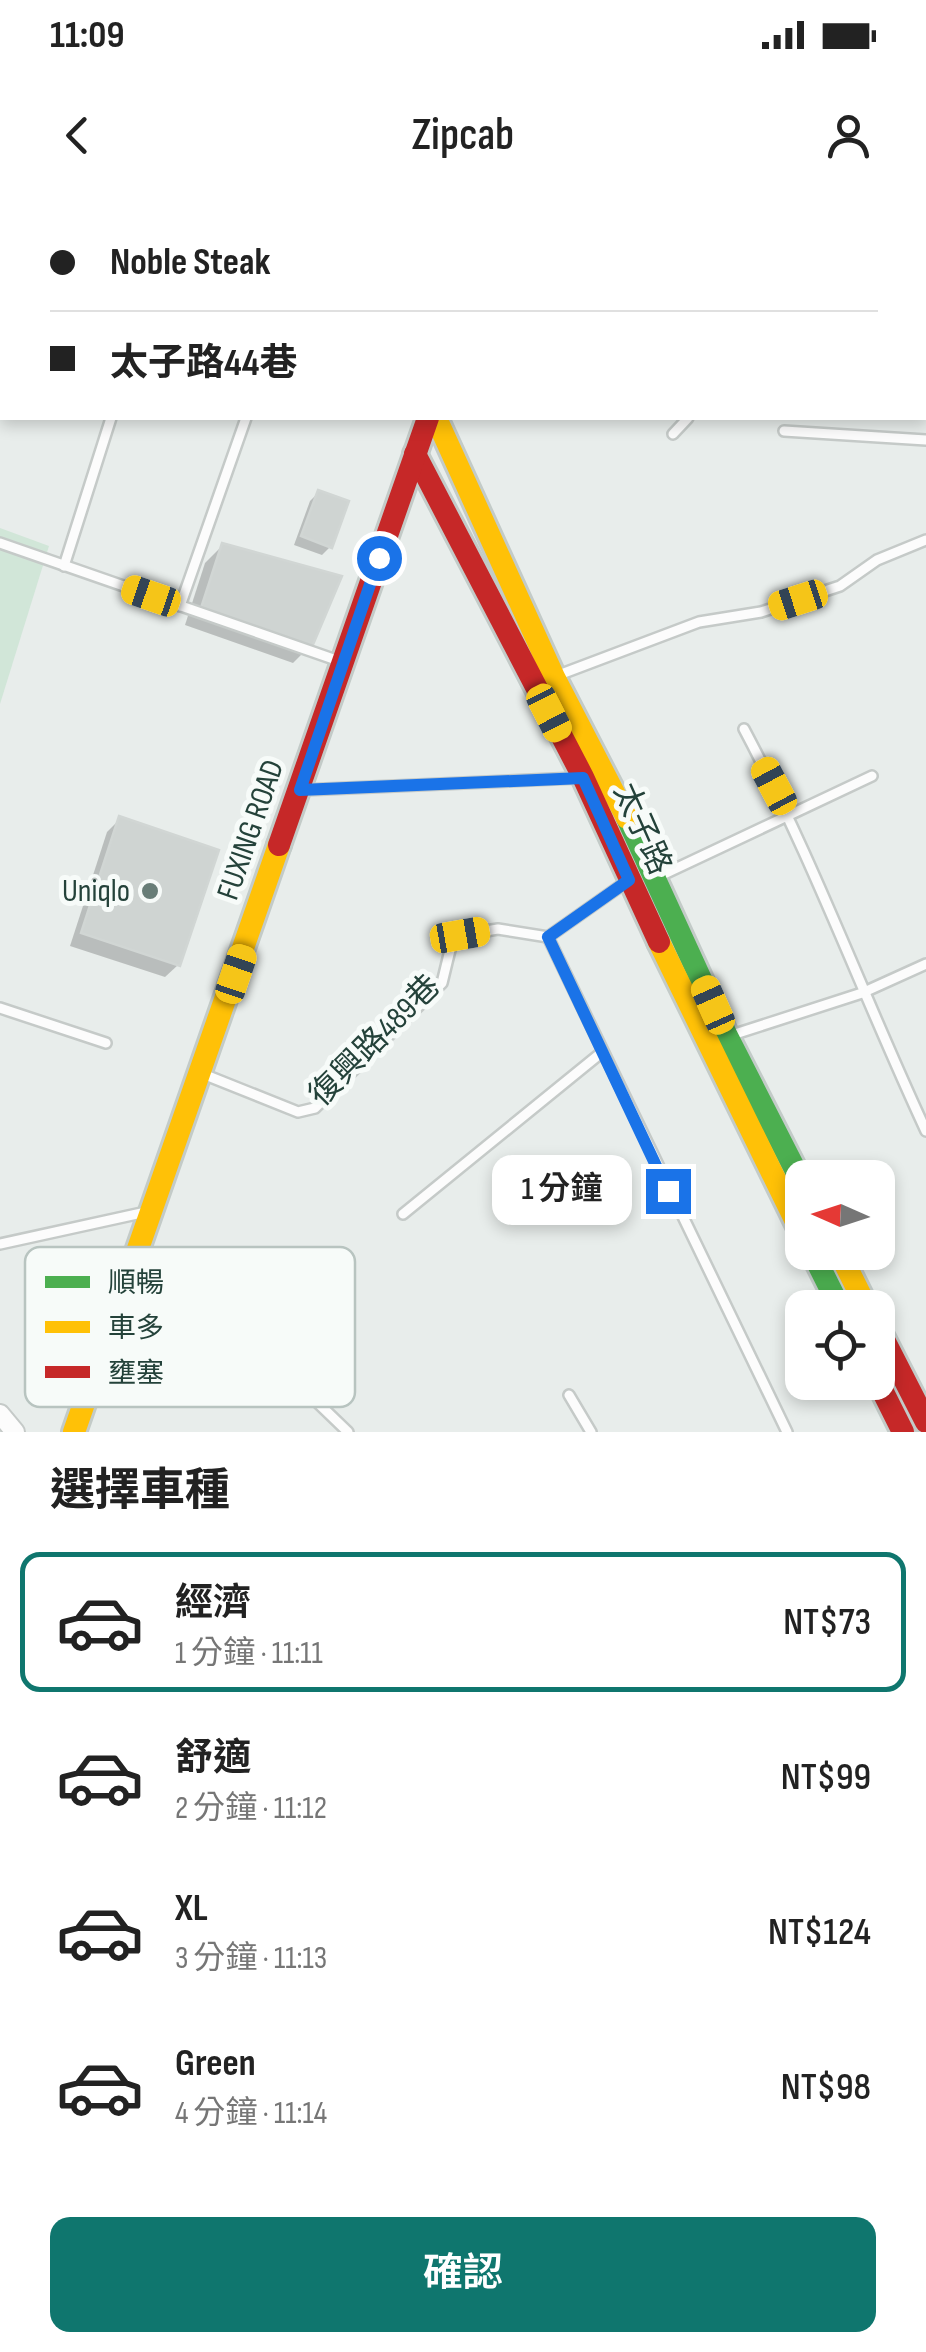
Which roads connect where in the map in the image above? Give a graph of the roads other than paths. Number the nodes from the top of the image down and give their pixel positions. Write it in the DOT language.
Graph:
graph roads {
  1 [pos="110,420"];
  2 [pos="245,420"];
  3 [pos="427,420"];
  4 [pos="437,420"];
  5 [pos="686,420"];
  6 [pos="784,432"];
  7 [pos="674,434"];
  8 [pos="926,440"];
  9 [pos="415,454"];
  10 [pos="926,540"];
  11 [pos="0,543"];
  12 [pos="64,566"];
  13 [pos="180,606"];
  14 [pos="343,662"];
  15 [pos="554,676"];
  16 [pos="744,729"];
  17 [pos="872,776"];
  18 [pos="583,778"];
  19 [pos="300,790"];
  20 [pos="789,815"];
  21 [pos="657,877"];
  22 [pos="629,880"];
  23 [pos="548,937"];
  24 [pos="926,964"];
  25 [pos="862,992"];
  26 [pos="0,1008"];
  27 [pos="716,1040"];
  28 [pos="106,1043"];
  29 [pos="601,1053"];
  30 [pos="200,1073"];
  31 [pos="926,1131"];
  32 [pos="789,1160"];
  33 [pos="785,1196"];
  34 [pos="154,1210"];
  35 [pos="403,1214"];
  36 [pos="0,1244"];
  37 [pos="141,1247"];
  38 [pos="895,1361"];
  39 [pos="569,1394"];
  40 [pos="887,1400"];
  41 [pos="83,1407"];
  42 [pos="322,1407"];
  43 [pos="0,1414"];
  44 [pos="926,1422"];
  45 [pos="15,1432"];
  46 [pos="74,1432"];
  47 [pos="348,1432"];
  48 [pos="591,1432"];
  49 [pos="786,1432"];
  50 [pos="903,1432"];
  1 -- 12 [label="lane"];
  2 -- 13 [label="lane"];
  3 -- 9 [label="street, FUXING ROAD"];
  4 -- 15 [label="street, 太子路"];
  5 -- 7 [label="lane"];
  6 -- 8 [label="lane"];
  9 -- 14 [label="street, FUXING ROAD"];
  9 -- 18 [label="street, 太子路"];
  10 -- 15 [label="lane"];
  11 -- 12 [label="lane"];
  12 -- 13 [label="lane"];
  13 -- 14 [label="lane"];
  14 -- 19 [label="street, FUXING ROAD"];
  15 -- 21 [label="street, 太子路"];
  16 -- 20 [label="lane"];
  17 -- 20 [label="lane"];
  18 -- 19 [label="lane"];
  18 -- 22 [label="street, 太子路"];
  19 -- 30 [label="street, FUXING ROAD"];
  20 -- 21 [label="lane"];
  20 -- 25 [label="lane"];
  21 -- 27 [label="street, 太子路"];
  22 -- 23 [label="lane"];
  22 -- 27 [label="street, 太子路"];
  23 -- 29 [label="lane"];
  23 -- 30 [label="lane, 復興路489巷"];
  24 -- 25 [label="lane"];
  25 -- 27 [label="lane"];
  25 -- 31 [label="lane"];
  26 -- 28 [label="lane"];
  27 -- 32 [label="street, 太子路"];
  27 -- 33 [label="street, 太子路"];
  29 -- 35 [label="lane"];
  29 -- 49 [label="lane"];
  30 -- 34 [label="street, FUXING ROAD"];
  34 -- 36 [label="lane"];
  34 -- 37 [label="street, FUXING ROAD"];
  38 -- 44 [label="street"];
  39 -- 48 [label="lane"];
  40 -- 50 [label="street"];
  41 -- 46 [label="street, FUXING ROAD"];
  42 -- 47 [label="lane"];
  43 -- 45 [label="street"];
}
